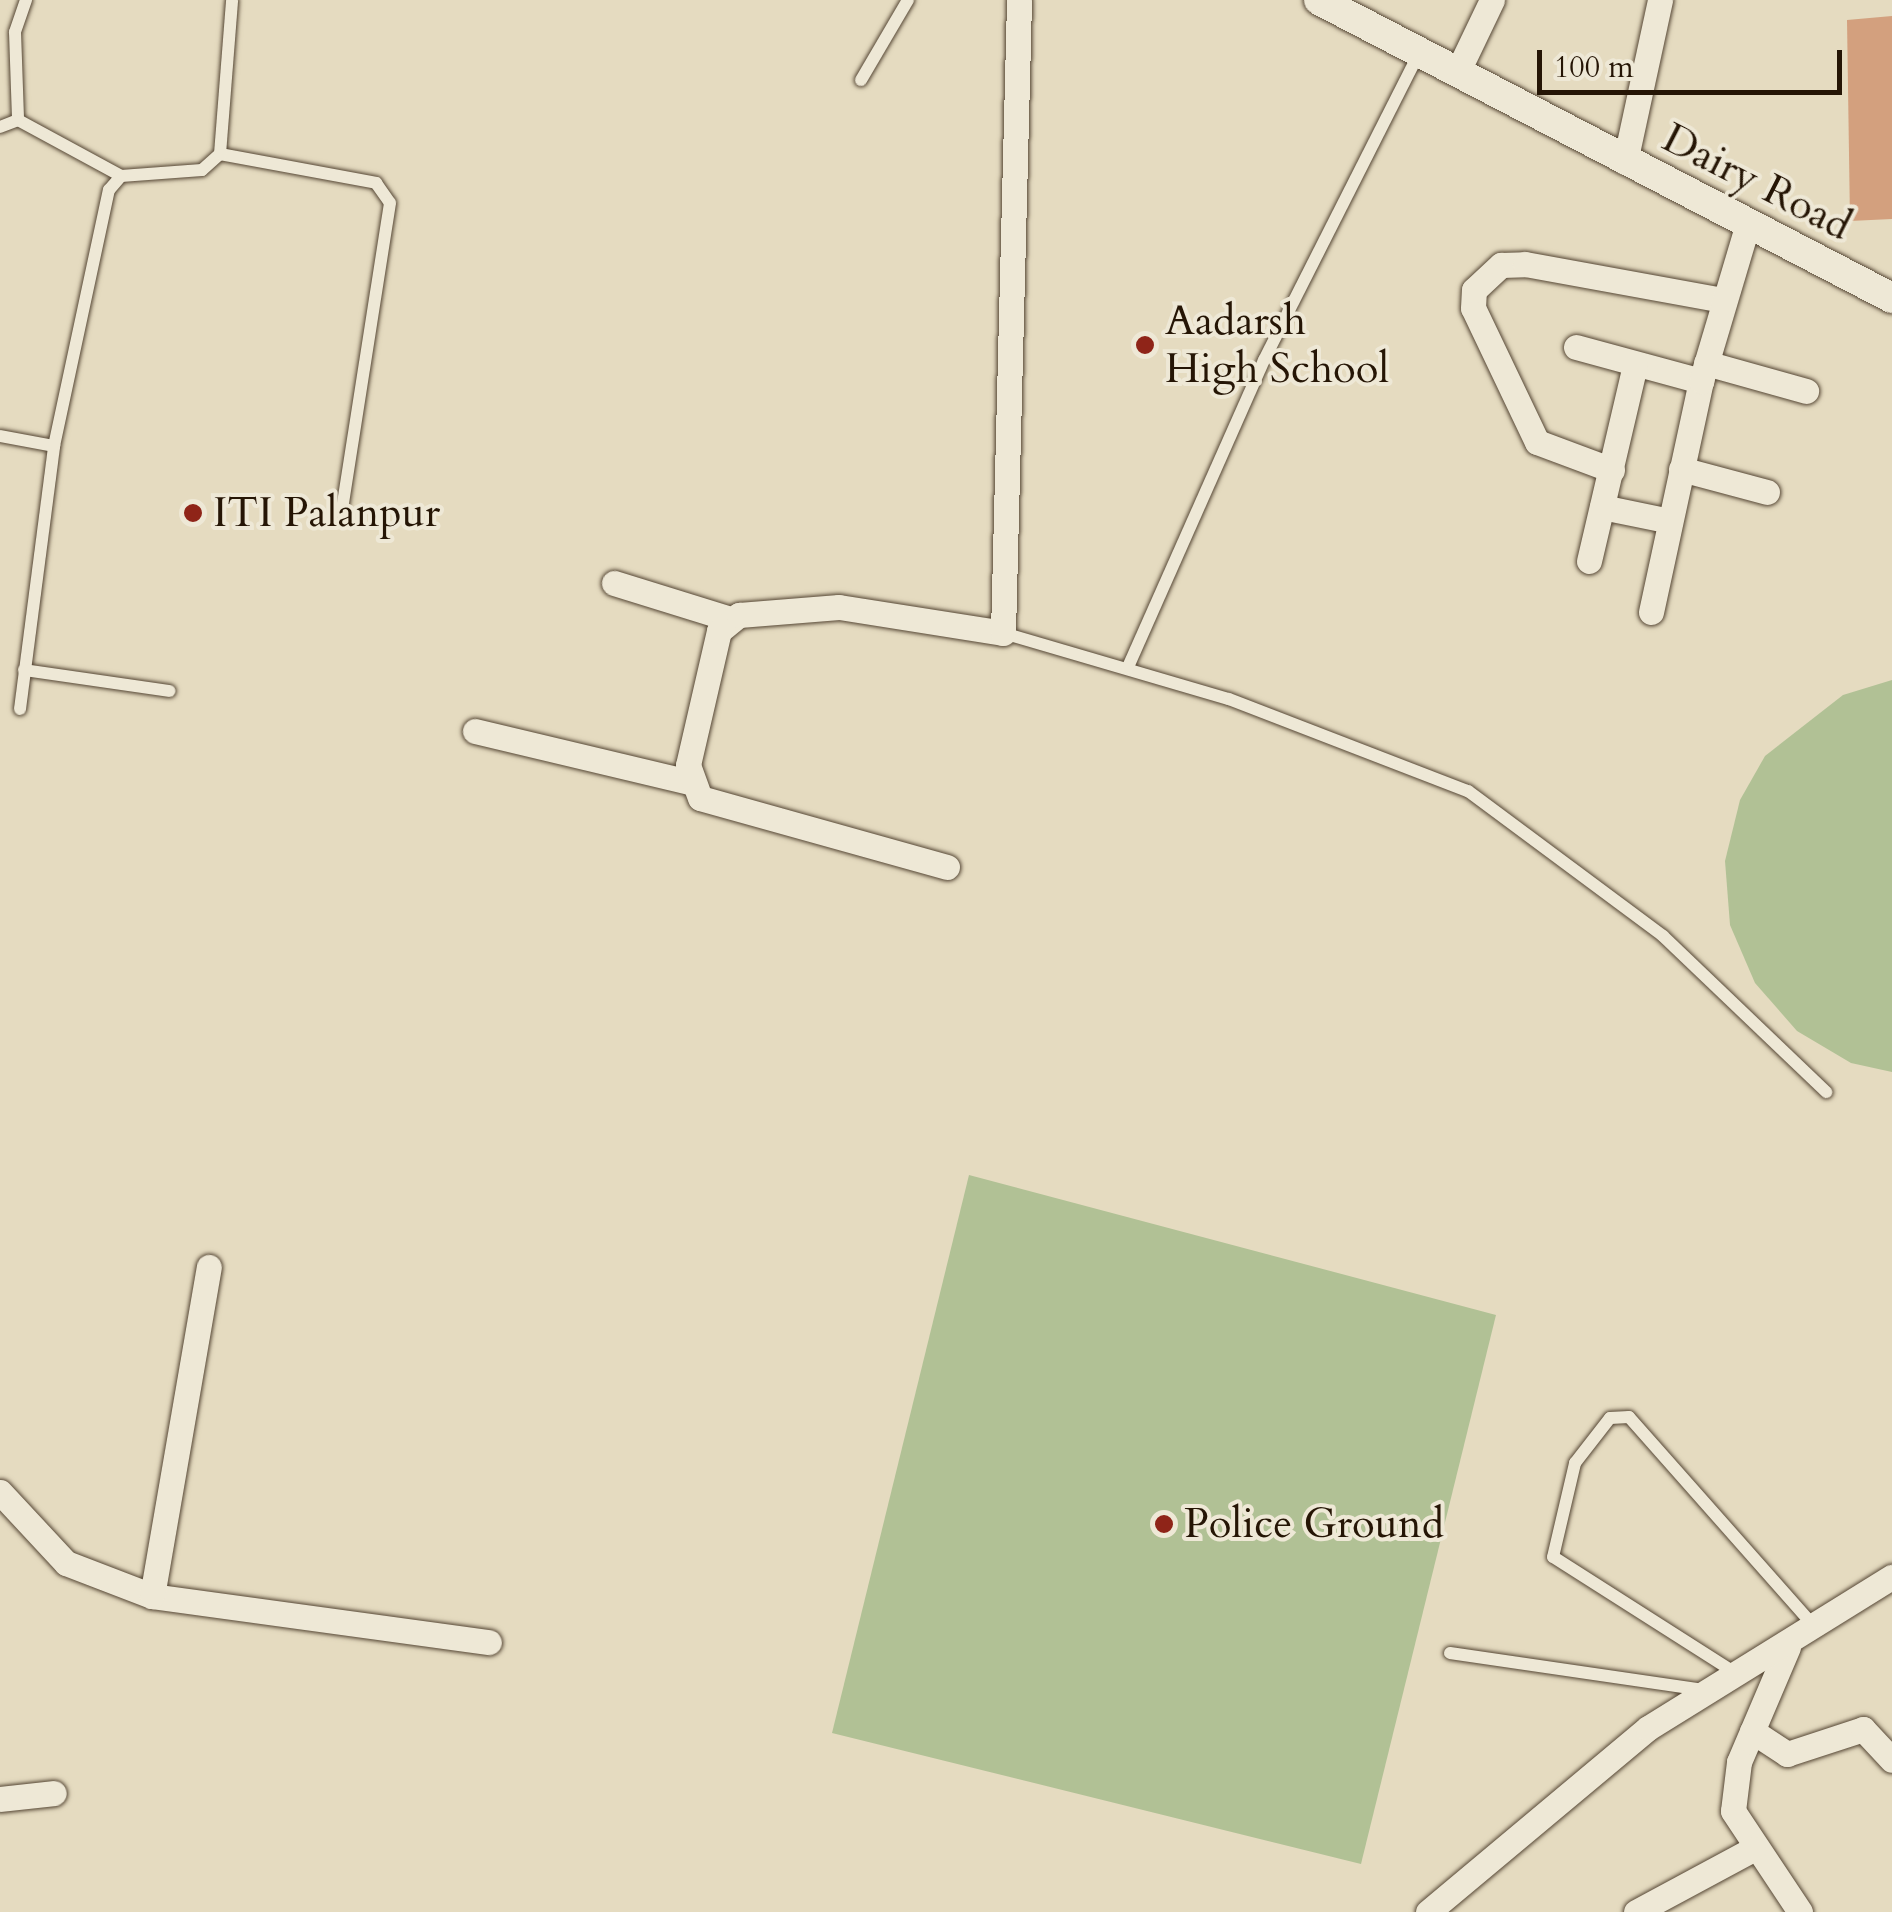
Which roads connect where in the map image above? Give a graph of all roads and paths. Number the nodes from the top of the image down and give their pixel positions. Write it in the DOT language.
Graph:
graph roads {
  1 [pos="26,0"];
  2 [pos="232,0"];
  3 [pos="908,0"];
  4 [pos="1019,0"];
  5 [pos="1320,0"];
  6 [pos="1492,0"];
  7 [pos="1660,0"];
  8 [pos="1419,52"];
  9 [pos="1457,73"];
  10 [pos="861,80"];
  11 [pos="18,120"];
  12 [pos="0,127"];
  13 [pos="220,154"];
  14 [pos="1625,162"];
  15 [pos="121,176"];
  16 [pos="1747,227"];
  17 [pos="1892,298"];
  18 [pos="1723,300"];
  19 [pos="1576,348"];
  20 [pos="1636,365"];
  21 [pos="1704,372"];
  22 [pos="1806,391"];
  23 [pos="0,436"];
  24 [pos="54,446"];
  25 [pos="1681,469"];
  26 [pos="1612,470"];
  27 [pos="1767,492"];
  28 [pos="1602,507"];
  29 [pos="342,511"];
  30 [pos="1670,522"];
  31 [pos="1588,561"];
  32 [pos="614,582"];
  33 [pos="1651,612"];
  34 [pos="730,619"];
  35 [pos="1003,633"];
  36 [pos="1128,667"];
  37 [pos="24,670"];
  38 [pos="169,691"];
  39 [pos="20,709"];
  40 [pos="475,731"];
  41 [pos="689,782"];
  42 [pos="947,867"];
  43 [pos="1826,1092"];
  44 [pos="209,1268"];
  45 [pos="0,1492"];
  46 [pos="1892,1577"];
  47 [pos="152,1596"];
  48 [pos="1817,1628"];
  49 [pos="489,1642"];
  50 [pos="1788,1646"];
  51 [pos="1450,1653"];
  52 [pos="1738,1676"];
  53 [pos="1712,1691"];
  54 [pos="1752,1731"];
  55 [pos="1892,1760"];
  56 [pos="54,1792"];
  57 [pos="0,1799"];
  58 [pos="1753,1849"];
  59 [pos="1428,1912"];
  60 [pos="1636,1912"];
  61 [pos="1800,1912"];
  1 -- 11 [label="lane"];
  2 -- 13 [label="lane"];
  3 -- 10 [label="lane"];
  4 -- 35 [label="street"];
  5 -- 8 [label="street, Dairy Road"];
  6 -- 9 [label="street"];
  7 -- 14 [label="street"];
  8 -- 9 [label="street, Dairy Road"];
  8 -- 36 [label="lane"];
  9 -- 14 [label="street, Dairy Road"];
  11 -- 12 [label="lane"];
  11 -- 15 [label="lane"];
  13 -- 15 [label="lane"];
  13 -- 29 [label="lane"];
  14 -- 16 [label="street, Dairy Road"];
  15 -- 24 [label="lane"];
  16 -- 17 [label="street, Dairy Road"];
  16 -- 18 [label="street"];
  18 -- 21 [label="street"];
  18 -- 26 [label="street"];
  19 -- 20 [label="street"];
  20 -- 21 [label="street"];
  20 -- 26 [label="street"];
  21 -- 22 [label="street"];
  21 -- 25 [label="street"];
  23 -- 24 [label="lane"];
  24 -- 37 [label="lane"];
  25 -- 27 [label="street"];
  25 -- 30 [label="street"];
  26 -- 28 [label="street"];
  28 -- 30 [label="street"];
  28 -- 31 [label="street"];
  30 -- 33 [label="street"];
  32 -- 34 [label="street"];
  34 -- 35 [label="street"];
  34 -- 41 [label="street"];
  35 -- 36 [label="lane"];
  36 -- 43 [label="lane"];
  37 -- 38 [label="lane"];
  37 -- 39 [label="lane"];
  40 -- 41 [label="street"];
  41 -- 42 [label="street"];
  44 -- 47 [label="street"];
  45 -- 47 [label="street"];
  46 -- 48 [label="street"];
  47 -- 49 [label="street"];
  48 -- 50 [label="street"];
  48 -- 52 [label="lane"];
  50 -- 52 [label="street"];
  50 -- 54 [label="street"];
  51 -- 53 [label="lane"];
  52 -- 53 [label="street"];
  53 -- 59 [label="street"];
  54 -- 55 [label="street"];
  54 -- 58 [label="street"];
  56 -- 57 [label="street"];
  58 -- 60 [label="street"];
  58 -- 61 [label="street"];
}
